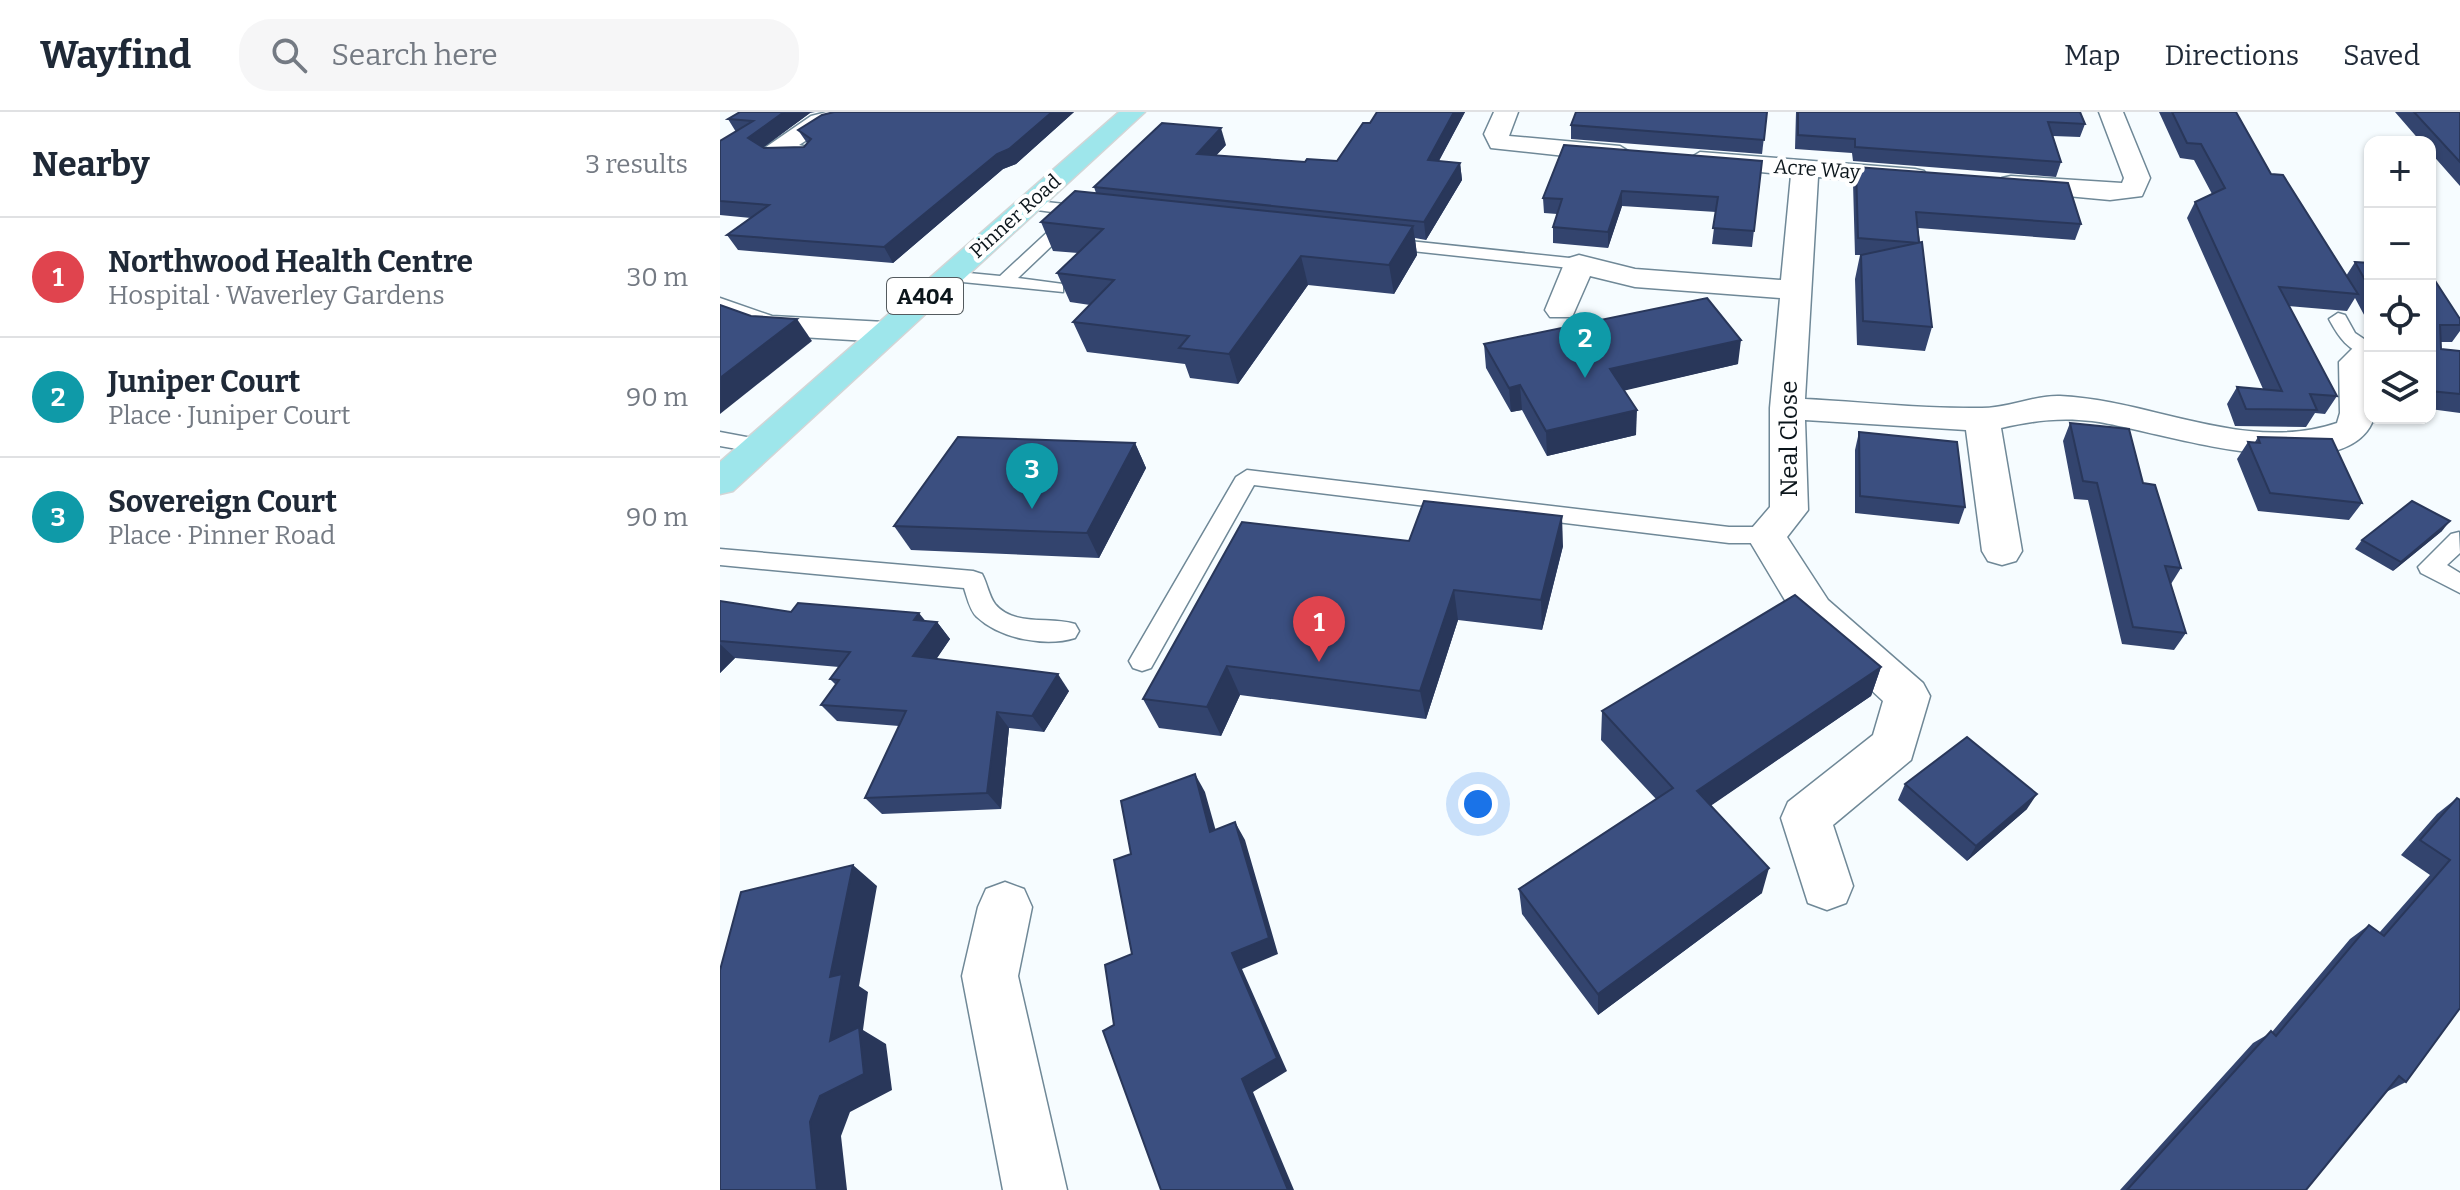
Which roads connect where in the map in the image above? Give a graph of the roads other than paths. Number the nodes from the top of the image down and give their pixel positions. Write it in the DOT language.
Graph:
graph roads {
  1 [pos="857,112"];
  2 [pos="1133,112"];
  3 [pos="1506,112"];
  4 [pos="2111,112"];
  5 [pos="803,153"];
  6 [pos="1805,168"];
  7 [pos="1942,179"];
  8 [pos="1988,183"];
  9 [pos="1028,205"];
  10 [pos="1081,211"];
  11 [pos="1112,214"];
  12 [pos="1365,241"];
  13 [pos="1579,264"];
  14 [pos="948,276"];
  15 [pos="1004,282"];
  16 [pos="1057,288"];
  17 [pos="1794,290"];
  18 [pos="720,307"];
  19 [pos="1561,310"];
  20 [pos="2338,319"];
  21 [pos="885,332"];
  22 [pos="2364,347"];
  23 [pos="2367,352"];
  24 [pos="1787,408"];
  25 [pos="1982,419"];
  26 [pos="720,439"];
  27 [pos="760,446"];
  28 [pos="720,482"];
  29 [pos="1766,535"];
  30 [pos="2459,540"];
  31 [pos="2002,551"];
  32 [pos="720,557"];
  33 [pos="2460,584"];
  34 [pos="1066,631"];
  35 [pos="1142,661"];
  36 [pos="1827,886"];
  37 [pos="1005,907"];
  38 [pos="1035,1190"];
  1 -- 5 [label="street"];
  2 -- 9 [label="main road, Pinner Road / A404"];
  3 -- 6 [label="street, Acre Way"];
  4 -- 8 [label="street"];
  6 -- 7 [label="street, Acre Way"];
  6 -- 17 [label="street, Neal Close"];
  9 -- 10 [label="lane"];
  9 -- 14 [label="main road, Pinner Road / A404"];
  10 -- 11 [label="lane"];
  10 -- 15 [label="lane"];
  12 -- 13 [label="lane"];
  13 -- 17 [label="street"];
  13 -- 19 [label="street"];
  14 -- 15 [label="lane"];
  14 -- 21 [label="main road, Pinner Road / A404"];
  15 -- 16 [label="lane"];
  17 -- 24 [label="street, Neal Close"];
  18 -- 21 [label="street"];
  20 -- 22 [label="lane"];
  21 -- 27 [label="main road, Pinner Road / A404"];
  23 -- 25 [label="street"];
  24 -- 25 [label="street"];
  24 -- 29 [label="street, Neal Close"];
  25 -- 31 [label="street"];
  26 -- 27 [label="lane"];
  27 -- 28 [label="main road, Pinner Road / A404"];
  29 -- 35 [label="lane"];
  29 -- 36 [label="street"];
  30 -- 33 [label="lane"];
  32 -- 34 [label="lane"];
  37 -- 38 [label="street"];
}
